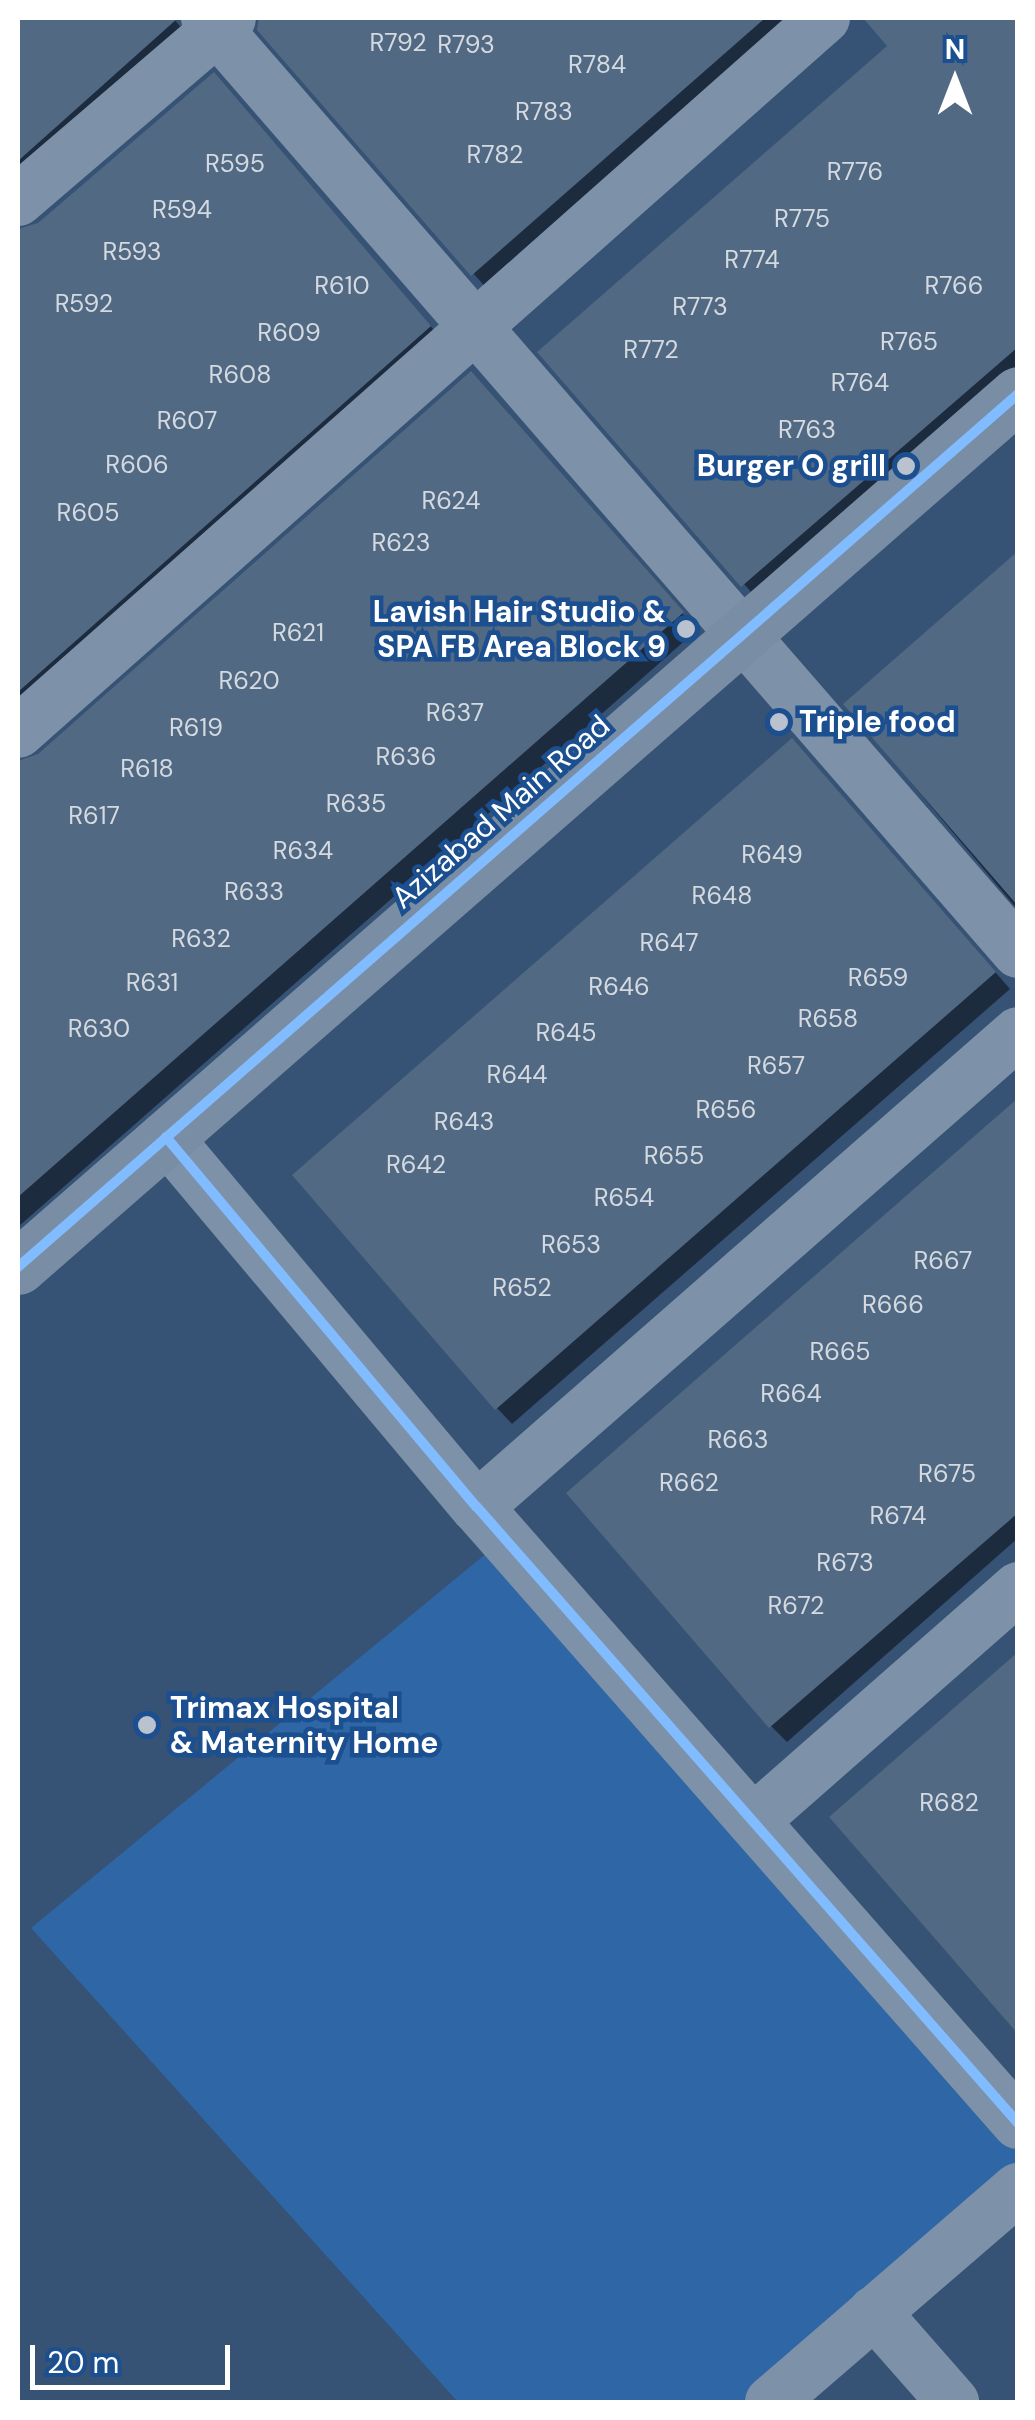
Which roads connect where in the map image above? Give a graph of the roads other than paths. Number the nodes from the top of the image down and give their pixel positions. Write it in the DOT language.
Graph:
graph roads {
  1 [pos="824,18"];
  2 [pos="218,21"];
  3 [pos="18,200"];
  4 [pos="476,326"];
  5 [pos="1018,394"];
  6 [pos="742,634"];
  7 [pos="18,732"];
  8 [pos="1018,952"];
  9 [pos="1018,1033"];
  10 [pos="166,1137"];
  11 [pos="18,1268"];
  12 [pos="477,1507"];
  13 [pos="1018,1588"];
  14 [pos="753,1821"];
  15 [pos="1018,2123"];
  16 [pos="1018,2189"];
  17 [pos="874,2312"];
  18 [pos="771,2402"];
  19 [pos="953,2402"];
  1 -- 4 [label="street"];
  2 -- 3 [label="street"];
  2 -- 4 [label="street"];
  4 -- 6 [label="street"];
  4 -- 7 [label="street"];
  5 -- 6 [label="street, Azizabad Main Road"];
  6 -- 8 [label="street"];
  6 -- 10 [label="street, Azizabad Main Road"];
  9 -- 12 [label="street"];
  10 -- 11 [label="street, Azizabad Main Road"];
  10 -- 12 [label="street"];
  12 -- 14 [label="street"];
  13 -- 14 [label="street"];
  14 -- 15 [label="street"];
  16 -- 17 [label="street"];
  17 -- 18 [label="street"];
  17 -- 19 [label="street"];
}
